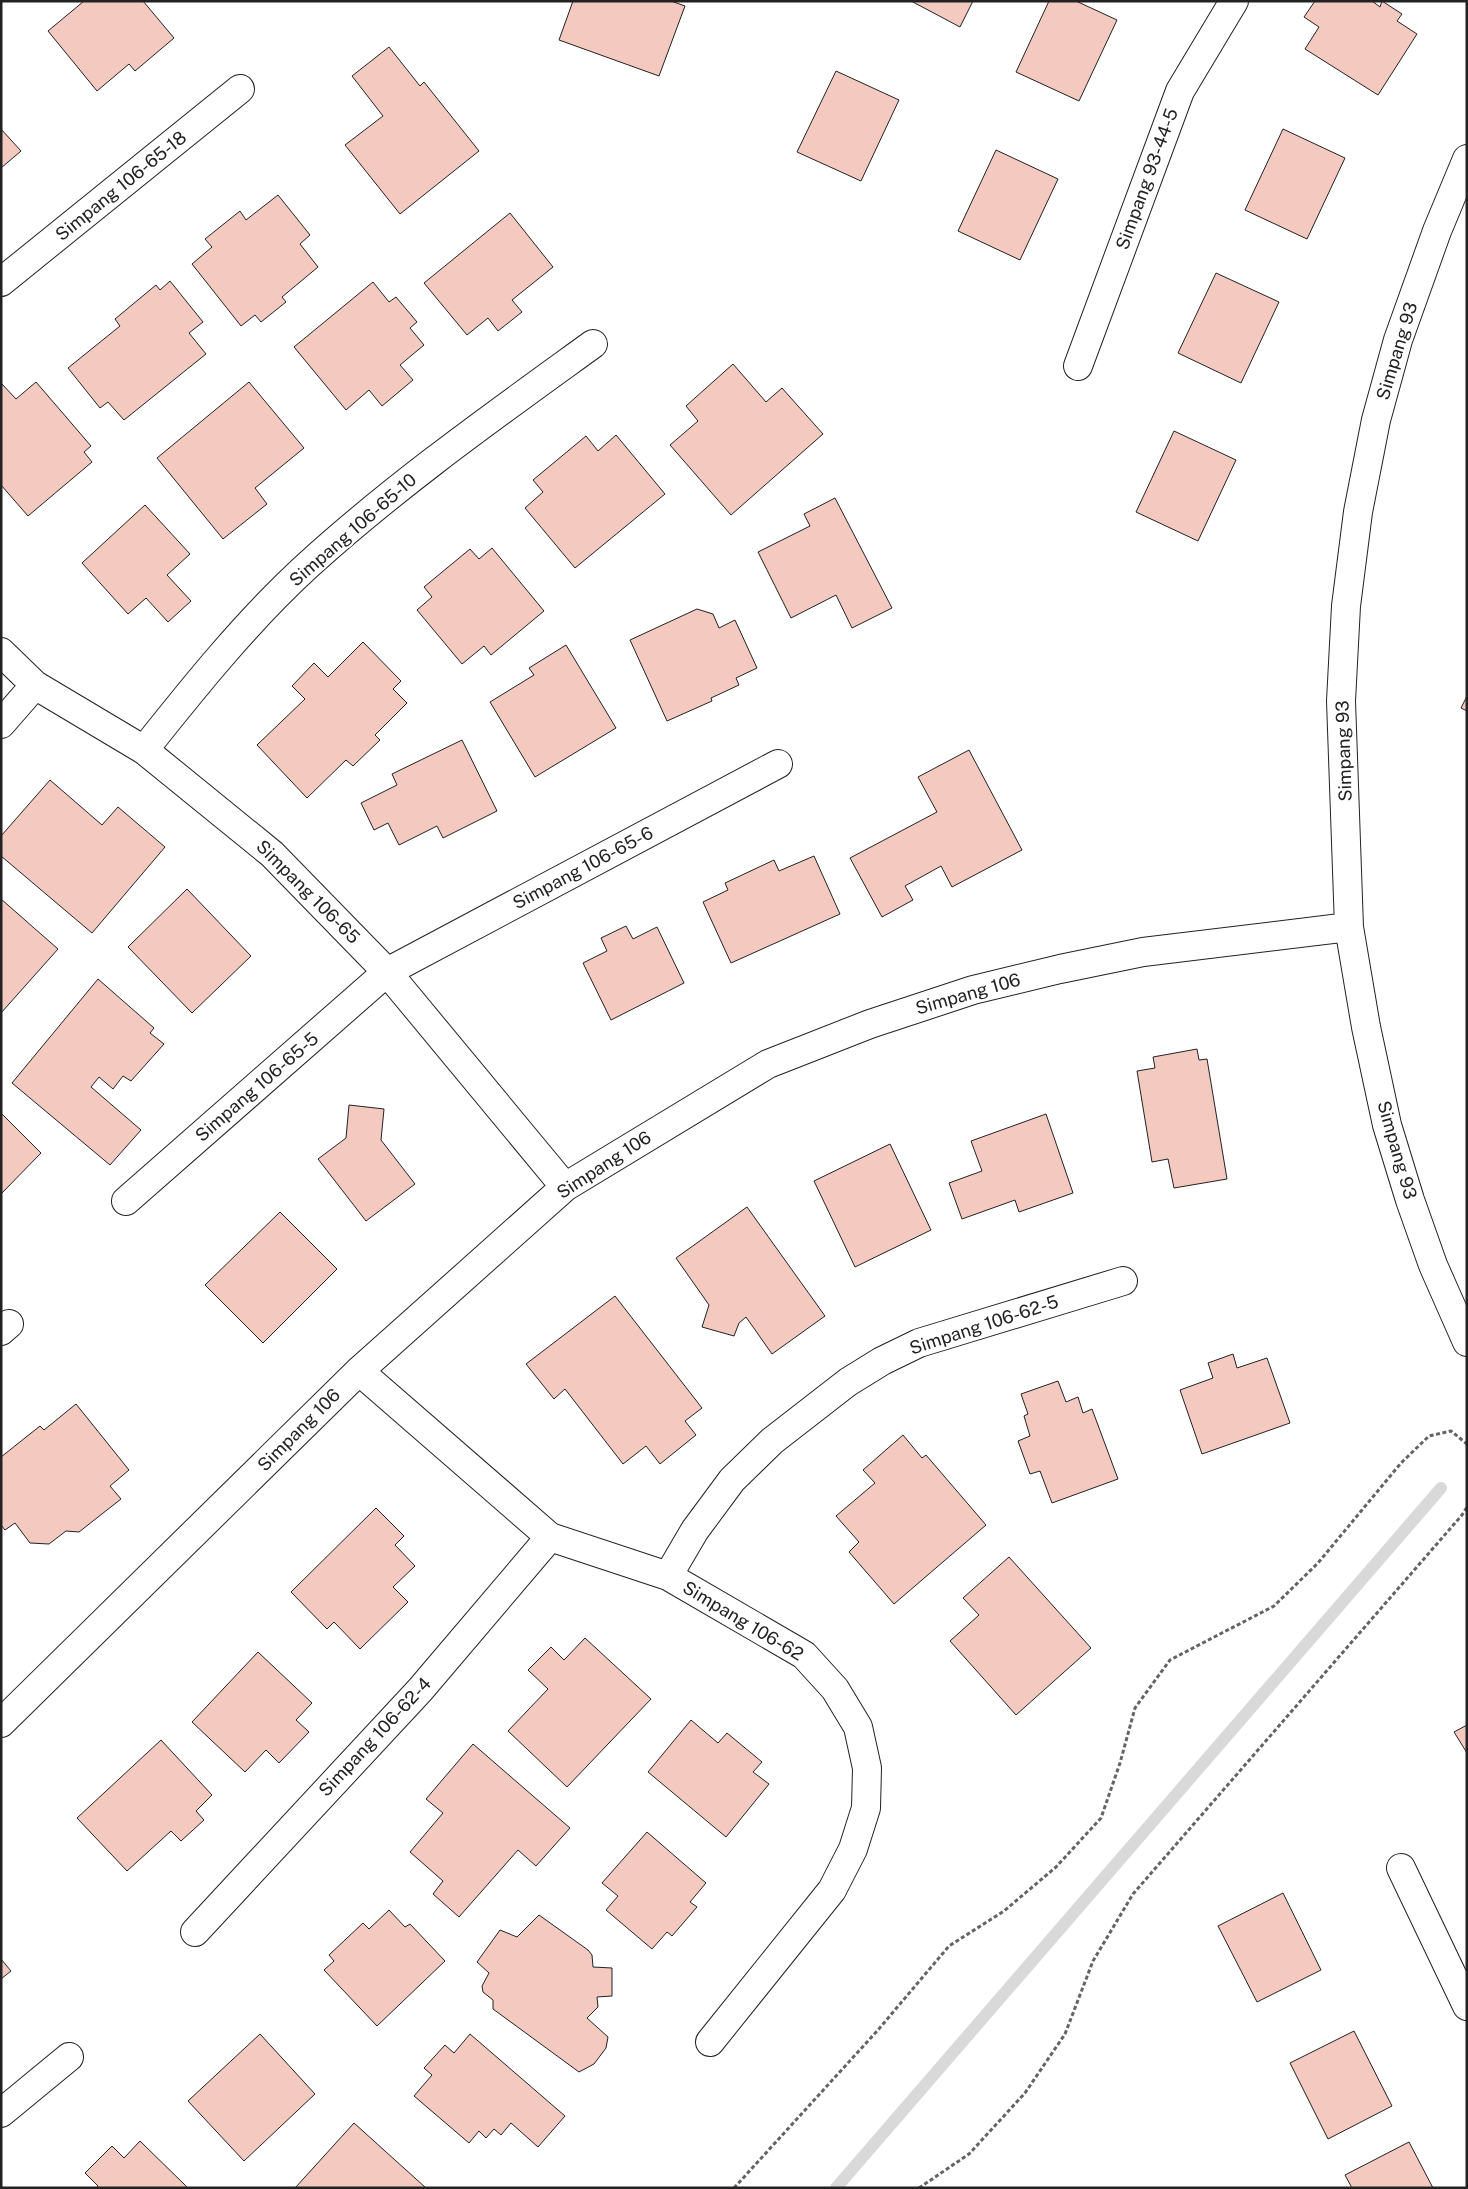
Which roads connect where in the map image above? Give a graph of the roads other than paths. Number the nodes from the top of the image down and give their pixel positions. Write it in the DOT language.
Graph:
graph roads {
  1 [pos="1234,1"];
  2 [pos="240,89"];
  3 [pos="1467,159"];
  4 [pos="1,282"];
  5 [pos="593,344"];
  6 [pos="1078,366"];
  7 [pos="1,652"];
  8 [pos="35,685"];
  9 [pos="1,724"];
  10 [pos="144,750"];
  11 [pos="778,764"];
  12 [pos="1349,927"];
  13 [pos="387,972"];
  14 [pos="565,1187"];
  15 [pos="126,1201"];
  16 [pos="1123,1281"];
  17 [pos="1467,1342"];
  18 [pos="359,1371"];
  19 [pos="550,1537"];
  20 [pos="668,1576"];
  21 [pos="1,1723"];
  22 [pos="1401,1868"];
  23 [pos="195,1932"];
  24 [pos="1467,2006"];
  25 [pos="710,2042"];
  26 [pos="69,2057"];
  27 [pos="1,2113"];
  1 -- 6 [label="street, Simpang 93-44-5"];
  2 -- 4 [label="street, Simpang 106-65-18"];
  3 -- 12 [label="street, Simpang 93"];
  5 -- 10 [label="street, Simpang 106-65-10"];
  7 -- 8 [label="street, Simpang 106-65"];
  8 -- 9 [label="street"];
  8 -- 10 [label="street, Simpang 106-65"];
  10 -- 13 [label="street, Simpang 106-65"];
  11 -- 13 [label="street, Simpang 106-65-6"];
  12 -- 14 [label="street, Simpang 106"];
  12 -- 17 [label="street, Simpang 93"];
  13 -- 14 [label="street, Simpang 106-65"];
  13 -- 15 [label="street, Simpang 106-65-5"];
  14 -- 18 [label="street, Simpang 106"];
  16 -- 20 [label="street, Simpang 106-62-5"];
  18 -- 19 [label="street, Simpang 106-62"];
  18 -- 21 [label="street, Simpang 106"];
  19 -- 20 [label="street, Simpang 106-62"];
  19 -- 23 [label="street, Simpang 106-62-4"];
  20 -- 25 [label="street, Simpang 106-62"];
  22 -- 24 [label="street"];
  26 -- 27 [label="street"];
}
